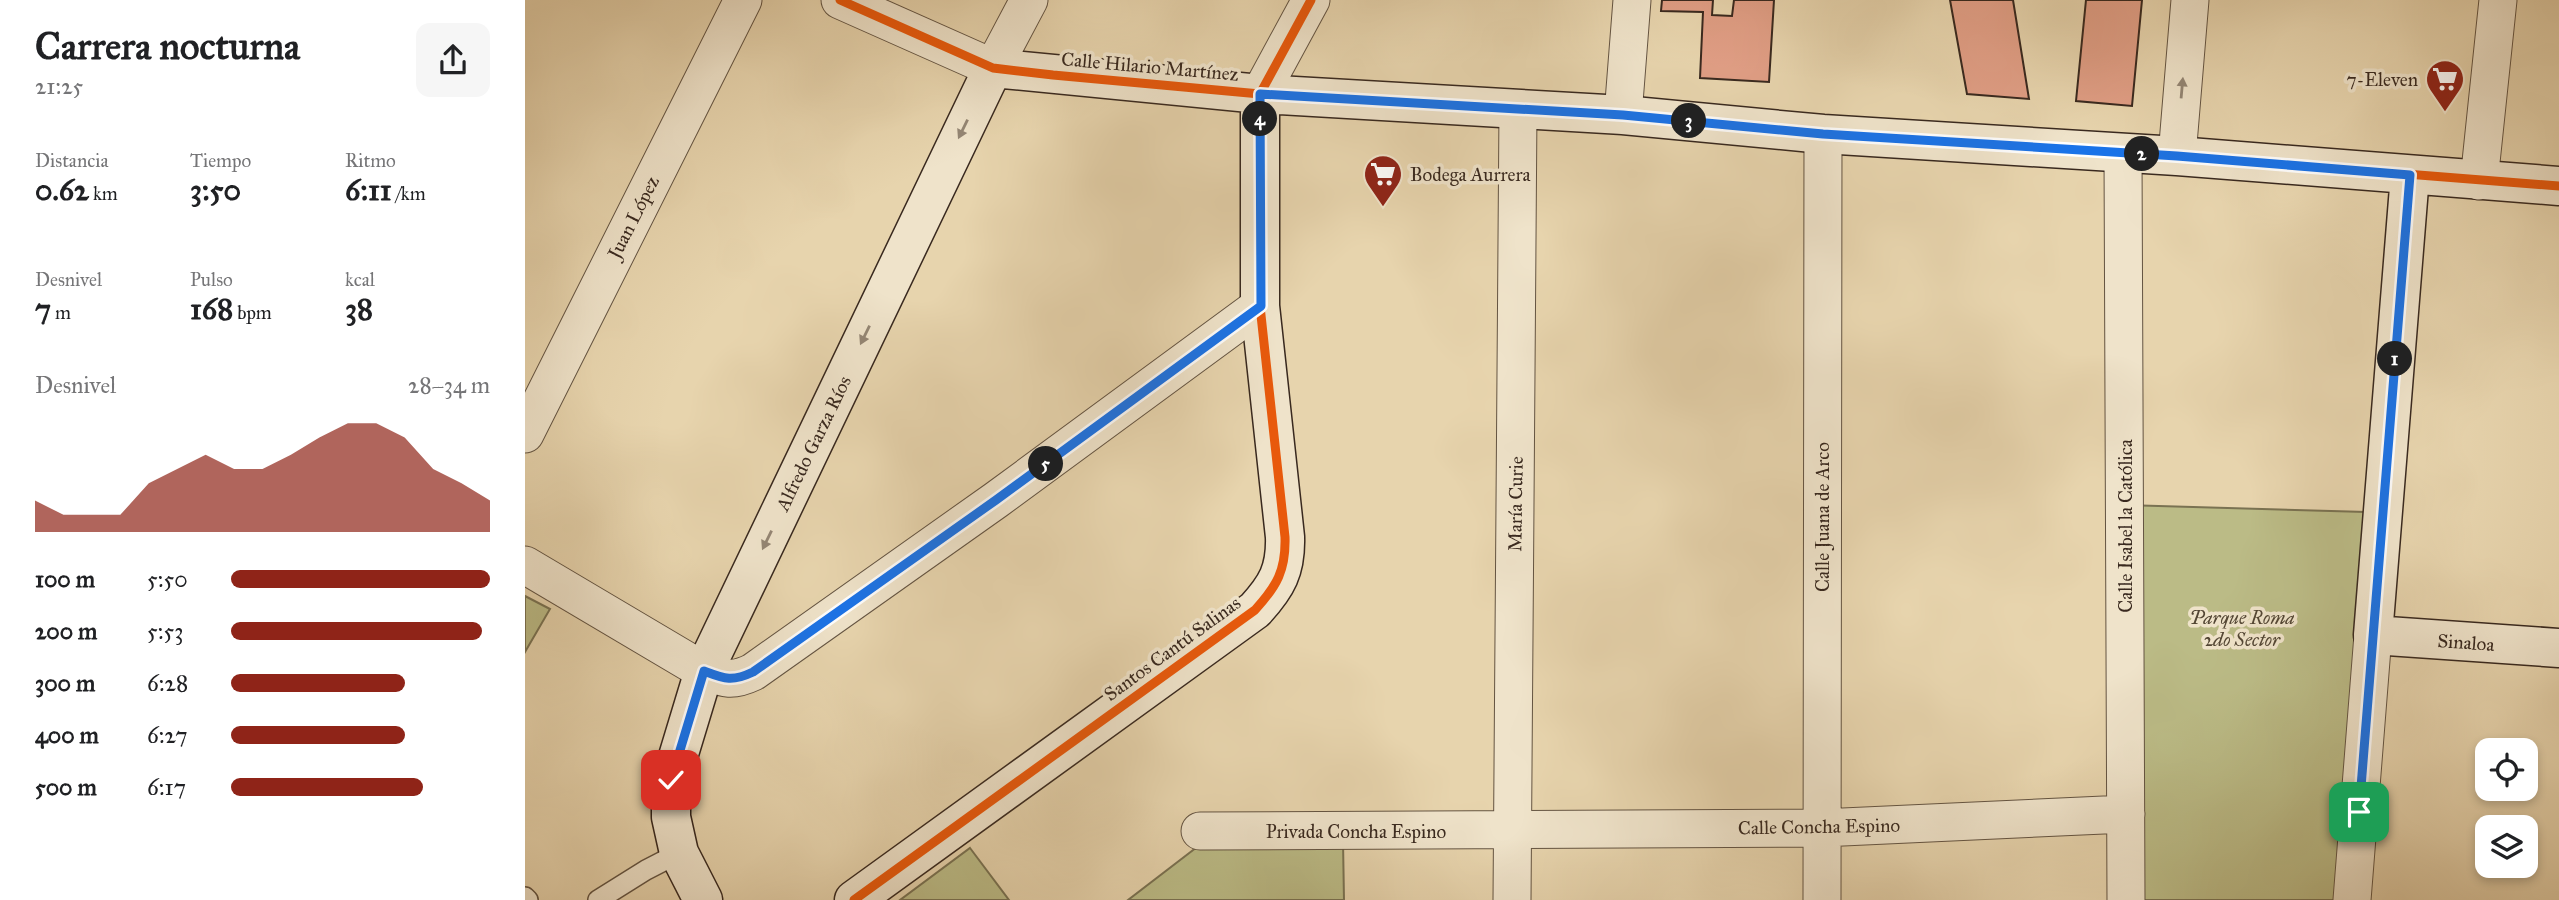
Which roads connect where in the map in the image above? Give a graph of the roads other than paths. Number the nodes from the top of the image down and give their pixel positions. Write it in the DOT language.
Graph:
graph roads {
  1 [pos="743,0"];
  2 [pos="840,0"];
  3 [pos="1029,0"];
  4 [pos="1311,0"];
  5 [pos="1632,0"];
  6 [pos="2190,0"];
  7 [pos="2498,0"];
  8 [pos="993,68"];
  9 [pos="1260,94"];
  10 [pos="1518,109"];
  11 [pos="1623,115"];
  12 [pos="1823,134"];
  13 [pos="2123,153"];
  14 [pos="2177,156"];
  15 [pos="2410,175"];
  16 [pos="2479,181"];
  17 [pos="2559,187"];
  18 [pos="1261,306"];
  19 [pos="525,434"];
  20 [pos="525,565"];
  21 [pos="2374,635"];
  22 [pos="2559,648"];
  23 [pos="704,671"];
  24 [pos="2126,814"];
  25 [pos="1821,828"];
  26 [pos="1512,830"];
  27 [pos="1200,831"];
  28 [pos="679,853"];
  29 [pos="598,900"];
  30 [pos="703,900"];
  31 [pos="854,900"];
  32 [pos="1512,900"];
  33 [pos="1822,900"];
  34 [pos="2126,900"];
  35 [pos="2352,900"];
  1 -- 19 [label="street, Juan López"];
  2 -- 8 [label="street, Calle Hilario Martínez"];
  3 -- 8 [label="street, Alfredo Garza Ríos"];
  4 -- 9 [label="street"];
  5 -- 11 [label="street"];
  14 -- 6 [label="street, one-way"];
  7 -- 16 [label="street"];
  8 -- 9 [label="street, Calle Hilario Martínez"];
  8 -- 23 [label="street, Alfredo Garza Ríos, one-way"];
  9 -- 10 [label="street, Calle Hilario Martínez"];
  9 -- 18 [label="street, Santos Cantú Salinas"];
  10 -- 11 [label="street, Calle Hilario Martínez"];
  10 -- 26 [label="street, María Curie"];
  11 -- 12 [label="street, Calle Hilario Martínez"];
  12 -- 13 [label="street, Calle Hilario Martínez"];
  12 -- 25 [label="street, Calle Juana de Arco"];
  13 -- 14 [label="street, Calle Hilario Martínez"];
  13 -- 24 [label="street, Calle Isabel la Católica"];
  14 -- 15 [label="street, Calle Hilario Martínez"];
  15 -- 16 [label="street, Calle Hilario Martínez"];
  15 -- 21 [label="street"];
  16 -- 17 [label="street, Calle Hilario Martínez"];
  18 -- 23 [label="street"];
  18 -- 31 [label="street, Santos Cantú Salinas"];
  20 -- 23 [label="street"];
  21 -- 22 [label="street, Sinaloa"];
  21 -- 35 [label="street"];
  23 -- 28 [label="street, Alfredo Garza Ríos"];
  24 -- 25 [label="street, Calle Concha Espino"];
  24 -- 34 [label="street, Calle Isabel la Católica"];
  25 -- 26 [label="street, Calle Concha Espino"];
  25 -- 33 [label="street, Calle Juana de Arco"];
  26 -- 27 [label="street, Privada Concha Espino"];
  26 -- 32 [label="street, María Curie"];
  28 -- 29 [label="lane"];
  28 -- 30 [label="street, Alfredo Garza Ríos"];
}
